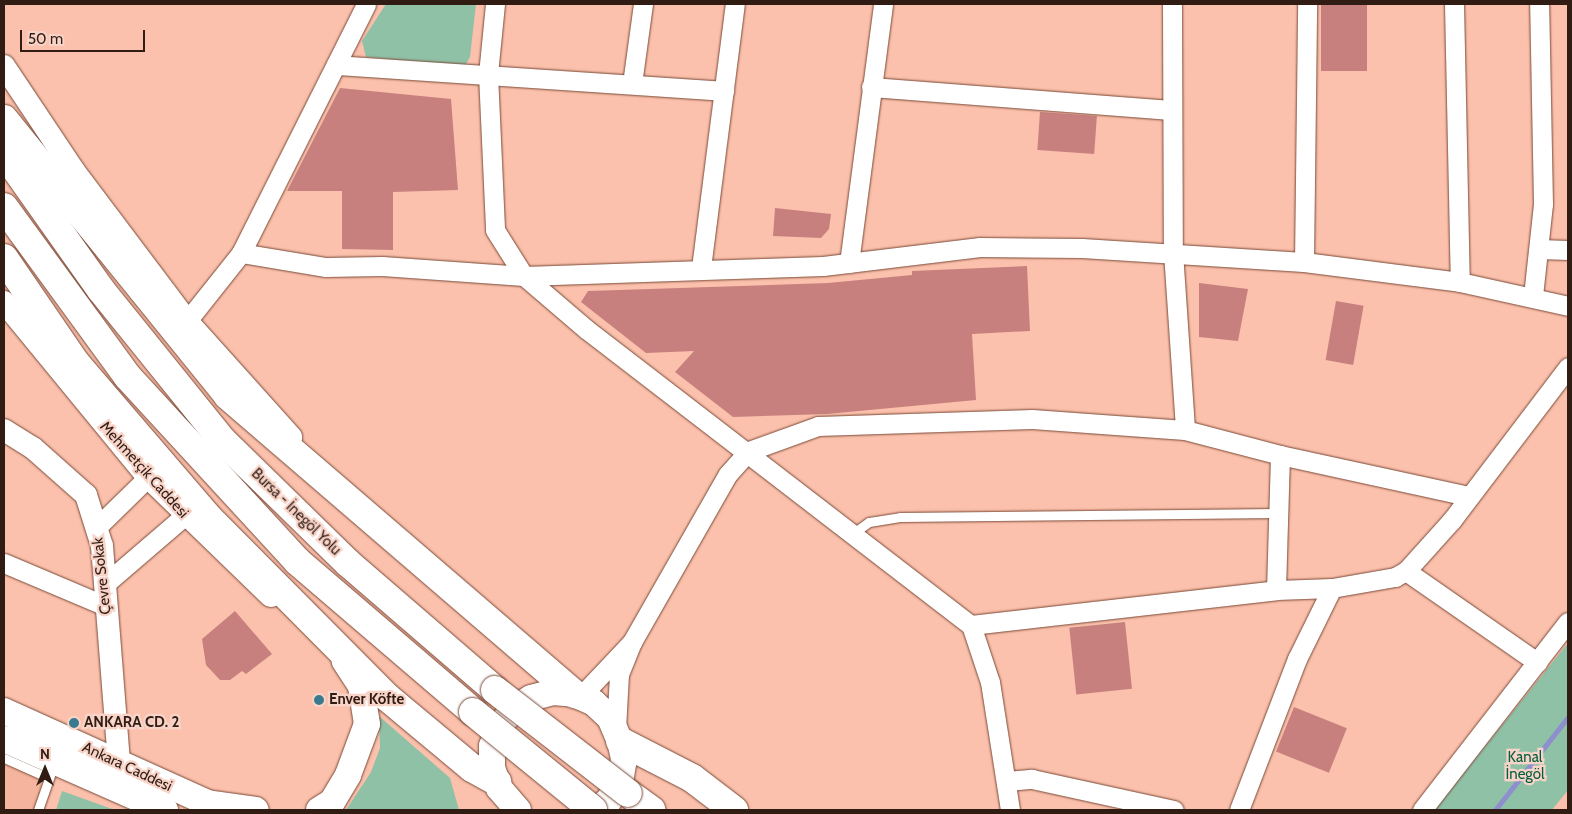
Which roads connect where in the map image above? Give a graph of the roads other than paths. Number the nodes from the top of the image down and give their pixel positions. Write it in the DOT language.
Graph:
graph roads {
  1 [pos="366,4"];
  2 [pos="495,4"];
  3 [pos="643,4"];
  4 [pos="735,4"];
  5 [pos="883,4"];
  6 [pos="1172,4"];
  7 [pos="1308,4"];
  8 [pos="1454,4"];
  9 [pos="1538,4"];
  10 [pos="336,65"];
  11 [pos="4,66"];
  12 [pos="488,74"];
  13 [pos="632,84"];
  14 [pos="871,86"];
  15 [pos="724,91"];
  16 [pos="1171,110"];
  17 [pos="4,119"];
  18 [pos="4,153"];
  19 [pos="4,207"];
  20 [pos="1539,249"];
  21 [pos="1568,250"];
  22 [pos="1173,252"];
  23 [pos="241,253"];
  24 [pos="4,258"];
  25 [pos="1304,262"];
  26 [pos="849,263"];
  27 [pos="701,268"];
  28 [pos="524,276"];
  29 [pos="1460,282"];
  30 [pos="1533,296"];
  31 [pos="1568,306"];
  32 [pos="5,311"];
  33 [pos="187,320"];
  34 [pos="1568,367"];
  35 [pos="4,430"];
  36 [pos="1185,430"];
  37 [pos="749,451"];
  38 [pos="1280,456"];
  39 [pos="148,477"];
  40 [pos="1468,496"];
  41 [pos="348,502"];
  42 [pos="1278,513"];
  43 [pos="184,516"];
  44 [pos="97,527"];
  45 [pos="855,532"];
  46 [pos="4,563"];
  47 [pos="1406,571"];
  48 [pos="1332,588"];
  49 [pos="1276,590"];
  50 [pos="106,595"];
  51 [pos="306,617"];
  52 [pos="1568,622"];
  53 [pos="971,625"];
  54 [pos="632,642"];
  55 [pos="337,648"];
  56 [pos="1537,662"];
  57 [pos="577,696"];
  58 [pos="4,711"];
  59 [pos="618,736"];
  60 [pos="4,738"];
  61 [pos="4,758"];
  62 [pos="119,763"];
  63 [pos="52,770"];
  64 [pos="1007,782"];
  65 [pos="495,794"];
  66 [pos="213,806"];
  67 [pos="38,810"];
  68 [pos="165,810"];
  69 [pos="256,810"];
  70 [pos="319,810"];
  71 [pos="518,810"];
  72 [pos="595,810"];
  73 [pos="651,810"];
  74 [pos="734,810"];
  75 [pos="1010,810"];
  76 [pos="1174,810"];
  77 [pos="1238,810"];
  78 [pos="1422,810"];
  1 -- 10 [label="street"];
  2 -- 12 [label="street"];
  3 -- 13 [label="street"];
  4 -- 15 [label="street"];
  5 -- 14 [label="street"];
  6 -- 16 [label="street"];
  7 -- 25 [label="street"];
  8 -- 29 [label="street"];
  9 -- 20 [label="street"];
  10 -- 12 [label="street"];
  10 -- 23 [label="street"];
  11 -- 33 [label="street"];
  12 -- 13 [label="street"];
  12 -- 28 [label="street"];
  13 -- 15 [label="street"];
  14 -- 16 [label="street"];
  14 -- 26 [label="street"];
  15 -- 27 [label="street"];
  16 -- 22 [label="street"];
  17 -- 41 [label="highway"];
  18 -- 73 [label="highway, Bursa - İnegöl Yolu, bridge"];
  19 -- 72 [label="highway, Bursa - İnegöl Yolu, bridge"];
  20 -- 21 [label="street"];
  20 -- 30 [label="street"];
  22 -- 25 [label="street"];
  22 -- 26 [label="street"];
  22 -- 36 [label="street"];
  23 -- 28 [label="street"];
  23 -- 33 [label="street"];
  24 -- 51 [label="highway"];
  25 -- 29 [label="street"];
  26 -- 27 [label="street"];
  27 -- 28 [label="street"];
  28 -- 37 [label="street"];
  29 -- 30 [label="street"];
  30 -- 31 [label="street"];
  32 -- 39 [label="street, Mehmetçik Caddesi"];
  33 -- 41 [label="street"];
  34 -- 40 [label="street"];
  35 -- 44 [label="street, Çevre Sokak"];
  36 -- 37 [label="street"];
  36 -- 38 [label="street"];
  37 -- 45 [label="street"];
  37 -- 54 [label="street"];
  38 -- 40 [label="street"];
  38 -- 42 [label="street"];
  39 -- 43 [label="street, Mehmetçik Caddesi"];
  39 -- 44 [label="street"];
  40 -- 47 [label="street"];
  41 -- 57 [label="highway"];
  42 -- 45 [label="lane"];
  42 -- 49 [label="street"];
  43 -- 50 [label="street"];
  43 -- 51 [label="street, Mehmetçik Caddesi"];
  44 -- 50 [label="street, Çevre Sokak"];
  45 -- 53 [label="street"];
  46 -- 50 [label="street"];
  47 -- 48 [label="street"];
  47 -- 56 [label="street"];
  48 -- 49 [label="street"];
  48 -- 77 [label="street"];
  49 -- 53 [label="street"];
  50 -- 62 [label="street, Çevre Sokak"];
  51 -- 55 [label="highway"];
  52 -- 56 [label="street"];
  53 -- 64 [label="street"];
  54 -- 57 [label="street"];
  54 -- 59 [label="street"];
  55 -- 65 [label="highway"];
  55 -- 70 [label="main road"];
  56 -- 78 [label="street"];
  57 -- 59 [label="main road"];
  57 -- 65 [label="main road"];
  58 -- 62 [label="main road, Ankara Caddesi"];
  59 -- 72 [label="main road"];
  59 -- 74 [label="highway"];
  60 -- 63 [label="main road, Ankara Caddesi"];
  61 -- 63 [label="lane"];
  62 -- 66 [label="main road, Ankara Caddesi"];
  63 -- 67 [label="lane"];
  63 -- 68 [label="main road, Ankara Caddesi"];
  64 -- 75 [label="street"];
  64 -- 76 [label="street"];
  65 -- 71 [label="main road"];
  66 -- 69 [label="main road, Ankara Caddesi"];
}
